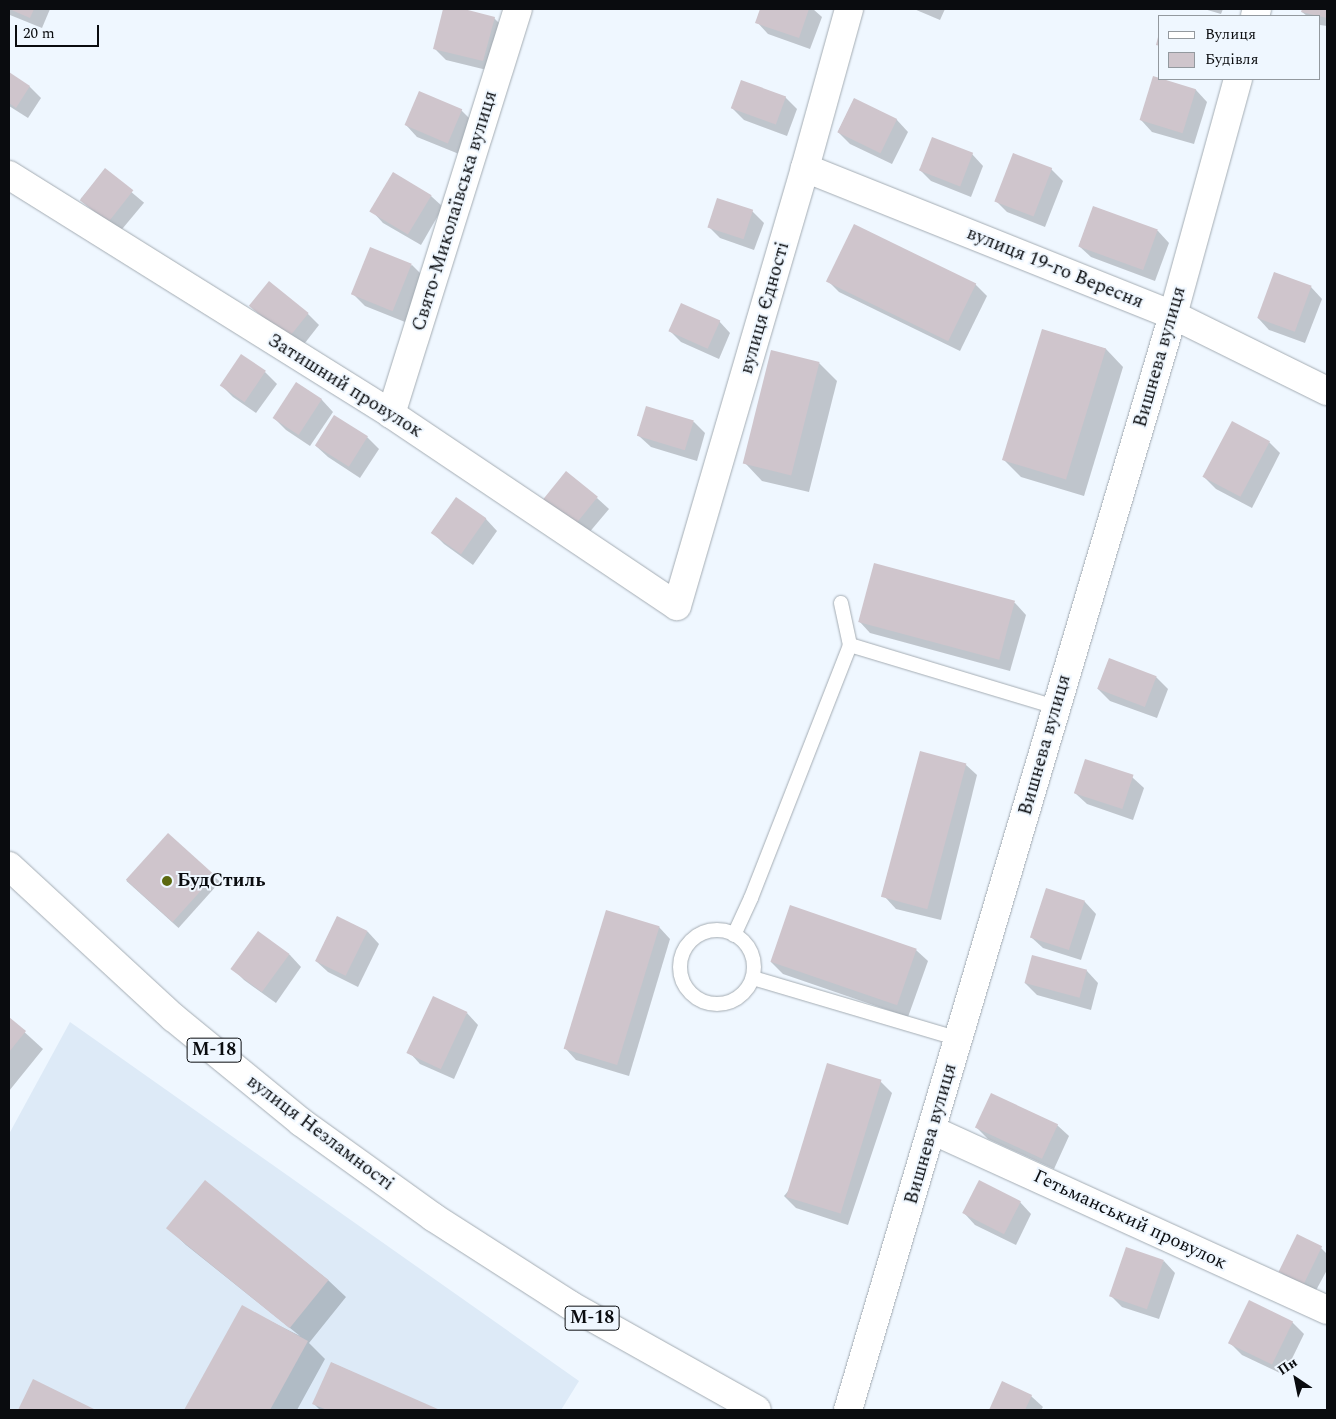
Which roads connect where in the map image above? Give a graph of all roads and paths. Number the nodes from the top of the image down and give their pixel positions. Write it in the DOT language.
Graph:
graph roads {
  1 [pos="518,9"];
  2 [pos="849,9"];
  3 [pos="1238,80"];
  4 [pos="805,168"];
  5 [pos="9,175"];
  6 [pos="1173,315"];
  7 [pos="1327,391"];
  8 [pos="391,414"];
  9 [pos="841,604"];
  10 [pos="677,606"];
  11 [pos="850,645"];
  12 [pos="1056,707"];
  13 [pos="9,866"];
  14 [pos="734,935"];
  15 [pos="752,978"];
  16 [pos="959,1039"];
  17 [pos="932,1130"];
  18 [pos="1327,1310"];
  19 [pos="757,1410"];
  20 [pos="848,1410"];
  1 -- 8 [label="main road, Свято-Миколаївська вулиця"];
  2 -- 4 [label="main road, вулиця Єдності"];
  3 -- 6 [label="main road, Вишнева вулиця"];
  4 -- 6 [label="main road, вулиця 19-го Вересня"];
  4 -- 10 [label="main road, вулиця Єдності"];
  5 -- 8 [label="main road, Затишний провулок"];
  6 -- 7 [label="main road, вулиця 19-го Вересня"];
  6 -- 12 [label="main road, Вишнева вулиця"];
  8 -- 10 [label="main road, Затишний провулок"];
  9 -- 11 [label="lane"];
  11 -- 12 [label="lane"];
  11 -- 14 [label="lane"];
  12 -- 16 [label="main road, Вишнева вулиця"];
  13 -- 19 [label="main road, вулиця Незламності / М-18"];
  14 -- 15 [label="lane"];
  14 -- 15 [label="lane"];
  15 -- 16 [label="lane"];
  16 -- 17 [label="main road, Вишнева вулиця"];
  17 -- 18 [label="main road, Гетьманський провулок"];
  17 -- 20 [label="main road, Вишнева вулиця"];
}
